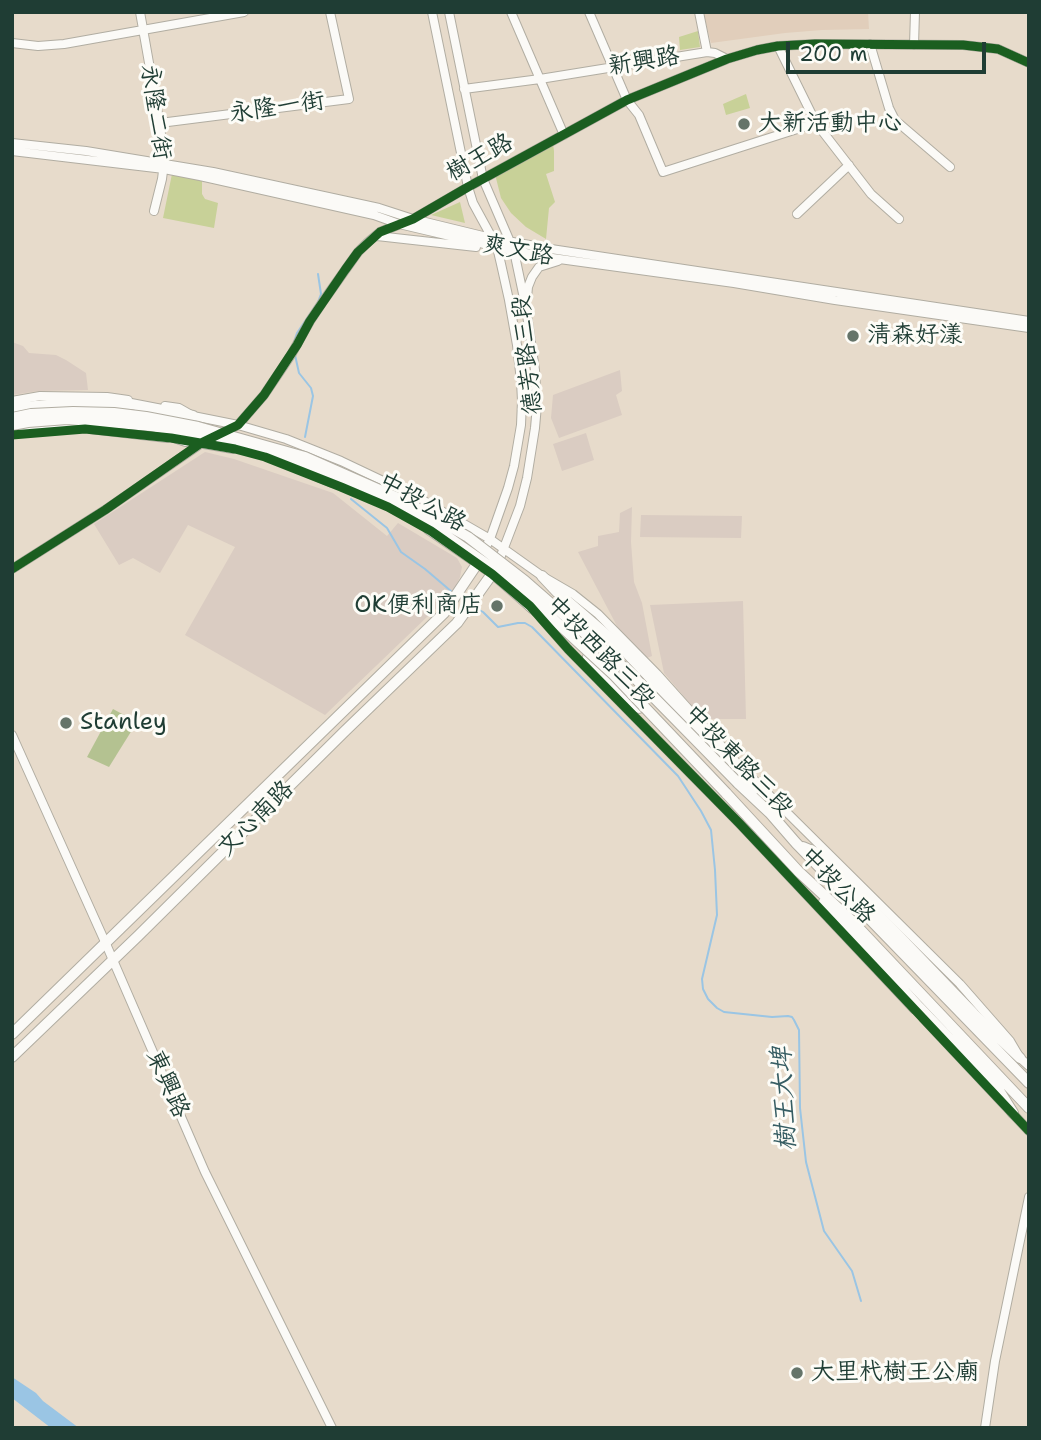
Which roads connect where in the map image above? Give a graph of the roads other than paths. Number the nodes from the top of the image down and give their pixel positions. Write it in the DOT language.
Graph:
graph roads {
  1 [pos="139,12"];
  2 [pos="244,12"];
  3 [pos="330,12"];
  4 [pos="432,12"];
  5 [pos="449,12"];
  6 [pos="511,12"];
  7 [pos="589,12"];
  8 [pos="699,12"];
  9 [pos="915,12"];
  10 [pos="142,31"];
  11 [pos="12,43"];
  12 [pos="870,44"];
  13 [pos="914,45"];
  14 [pos="778,46"];
  15 [pos="707,52"];
  16 [pos="727,59"];
  17 [pos="1029,63"];
  18 [pos="613,68"];
  19 [pos="540,79"];
  20 [pos="464,89"];
  21 [pos="628,100"];
  22 [pos="160,123"];
  23 [pos="816,123"];
  24 [pos="564,135"];
  25 [pos="12,143"];
  26 [pos="12,151"];
  27 [pos="849,165"];
  28 [pos="164,166"];
  29 [pos="950,167"];
  30 [pos="483,179"];
  31 [pos="468,187"];
  32 [pos="154,211"];
  33 [pos="797,214"];
  34 [pos="413,219"];
  35 [pos="899,219"];
  36 [pos="399,224"];
  37 [pos="377,236"];
  38 [pos="491,238"];
  39 [pos="510,242"];
  40 [pos="496,247"];
  41 [pos="514,251"];
  42 [pos="565,260"];
  43 [pos="526,308"];
  44 [pos="1029,321"];
  45 [pos="1029,328"];
  46 [pos="12,401"];
  47 [pos="12,408"];
  48 [pos="193,416"];
  49 [pos="12,418"];
  50 [pos="12,425"];
  51 [pos="238,425"];
  52 [pos="12,434"];
  53 [pos="186,441"];
  54 [pos="201,443"];
  55 [pos="307,447"];
  56 [pos="298,469"];
  57 [pos="490,539"];
  58 [pos="505,548"];
  59 [pos="477,564"];
  60 [pos="12,569"];
  61 [pos="492,574"];
  62 [pos="542,576"];
  63 [pos="530,606"];
  64 [pos="12,735"];
  65 [pos="770,813"];
  66 [pos="755,825"];
  67 [pos="796,843"];
  68 [pos="799,872"];
  69 [pos="106,944"];
  70 [pos="113,961"];
  71 [pos="12,1034"];
  72 [pos="12,1057"];
  73 [pos="1025,1058"];
  74 [pos="1029,1066"];
  75 [pos="1029,1083"];
  76 [pos="1029,1108"];
  77 [pos="1013,1113"];
  78 [pos="1029,1131"];
  79 [pos="1029,1197"];
  80 [pos="332,1428"];
  81 [pos="985,1428"];
  1 -- 10 [label="street, 永隆二街"];
  2 -- 10 [label="street"];
  3 -- 22 [label="street, 永隆一街"];
  4 -- 31 [label="street, 德芳路三段"];
  5 -- 20 [label="street, 德芳路三段"];
  6 -- 19 [label="street"];
  7 -- 18 [label="street"];
  8 -- 15 [label="street"];
  9 -- 13 [label="street"];
  10 -- 11 [label="street"];
  10 -- 22 [label="street, 永隆二街"];
  12 -- 13 [label="street"];
  12 -- 14 [label="street"];
  12 -- 29 [label="street"];
  13 -- 17 [label="street"];
  14 -- 16 [label="street"];
  14 -- 23 [label="street"];
  15 -- 16 [label="street, 新興路"];
  15 -- 18 [label="street, 新興路"];
  16 -- 21 [label="street, 樹王路"];
  18 -- 19 [label="street, 新興路"];
  18 -- 21 [label="street"];
  19 -- 20 [label="street, 新興路"];
  19 -- 24 [label="street"];
  20 -- 30 [label="street, 德芳路三段"];
  21 -- 23 [label="street"];
  21 -- 24 [label="street, 樹王路"];
  22 -- 28 [label="street, 永隆二街"];
  23 -- 27 [label="street"];
  24 -- 30 [label="street, 樹王路"];
  25 -- 28 [label="street, 爽文路"];
  26 -- 28 [label="street, 爽文路"];
  27 -- 33 [label="street"];
  27 -- 35 [label="street"];
  28 -- 32 [label="street, 永隆二街"];
  28 -- 34 [label="street, 爽文路"];
  28 -- 36 [label="street, 爽文路"];
  30 -- 31 [label="street, 樹王路"];
  30 -- 39 [label="street, 德芳路三段"];
  31 -- 34 [label="street, 樹王路"];
  31 -- 38 [label="street, 德芳路三段"];
  34 -- 36 [label="street, 樹王路"];
  34 -- 38 [label="street, 爽文路"];
  36 -- 37 [label="street, 樹王路"];
  36 -- 40 [label="street, 爽文路"];
  37 -- 40 [label="street"];
  37 -- 51 [label="street, 樹王路"];
  38 -- 39 [label="street, 爽文路"];
  38 -- 40 [label="street, 德芳路三段"];
  39 -- 41 [label="street, 德芳路三段"];
  39 -- 44 [label="street, 爽文路"];
  40 -- 41 [label="street, 爽文路"];
  40 -- 57 [label="street, 德芳路三段"];
  41 -- 42 [label="street, 爽文路"];
  41 -- 43 [label="street, 德芳路三段"];
  42 -- 43 [label="street"];
  42 -- 45 [label="street, 爽文路"];
  43 -- 58 [label="street, 德芳路三段"];
  46 -- 48 [label="street, 中投東路三段"];
  47 -- 48 [label="main road"];
  48 -- 51 [label="street, 中投東路三段"];
  49 -- 65 [label="main road, 中投公路, bridge"];
  50 -- 66 [label="main road, 中投公路, bridge"];
  51 -- 54 [label="street"];
  51 -- 55 [label="street, 中投東路三段"];
  52 -- 53 [label="street, 中投西路三段"];
  52 -- 53 [label="main road"];
  53 -- 54 [label="street, 中投西路三段"];
  54 -- 56 [label="street, 中投西路三段"];
  54 -- 60 [label="street"];
  55 -- 56 [label="street"];
  55 -- 57 [label="street, 中投東路三段"];
  56 -- 59 [label="street, 中投西路三段"];
  57 -- 58 [label="street, 中投東路三段"];
  57 -- 59 [label="street, 德芳路三段"];
  58 -- 61 [label="street, 德芳路三段"];
  58 -- 62 [label="street, 中投東路三段"];
  59 -- 61 [label="street, 中投西路三段"];
  59 -- 69 [label="main road, 文心南路"];
  61 -- 63 [label="street, 中投西路三段"];
  61 -- 70 [label="main road, 文心南路"];
  62 -- 65 [label="main road"];
  62 -- 73 [label="street, 中投東路三段"];
  63 -- 66 [label="main road"];
  63 -- 77 [label="street, 中投西路三段"];
  64 -- 69 [label="street, 東興路"];
  65 -- 67 [label="main road, 中投公路"];
  66 -- 68 [label="main road, 中投公路"];
  67 -- 73 [label="main road"];
  67 -- 75 [label="main road, 中投公路"];
  68 -- 76 [label="main road, 中投公路"];
  68 -- 77 [label="main road"];
  69 -- 70 [label="street, 東興路"];
  69 -- 71 [label="main road, 文心南路"];
  70 -- 72 [label="main road, 文心南路"];
  70 -- 80 [label="street, 東興路"];
  73 -- 74 [label="street, 中投東路三段"];
  77 -- 78 [label="street, 中投西路三段"];
  79 -- 81 [label="street"];
}
